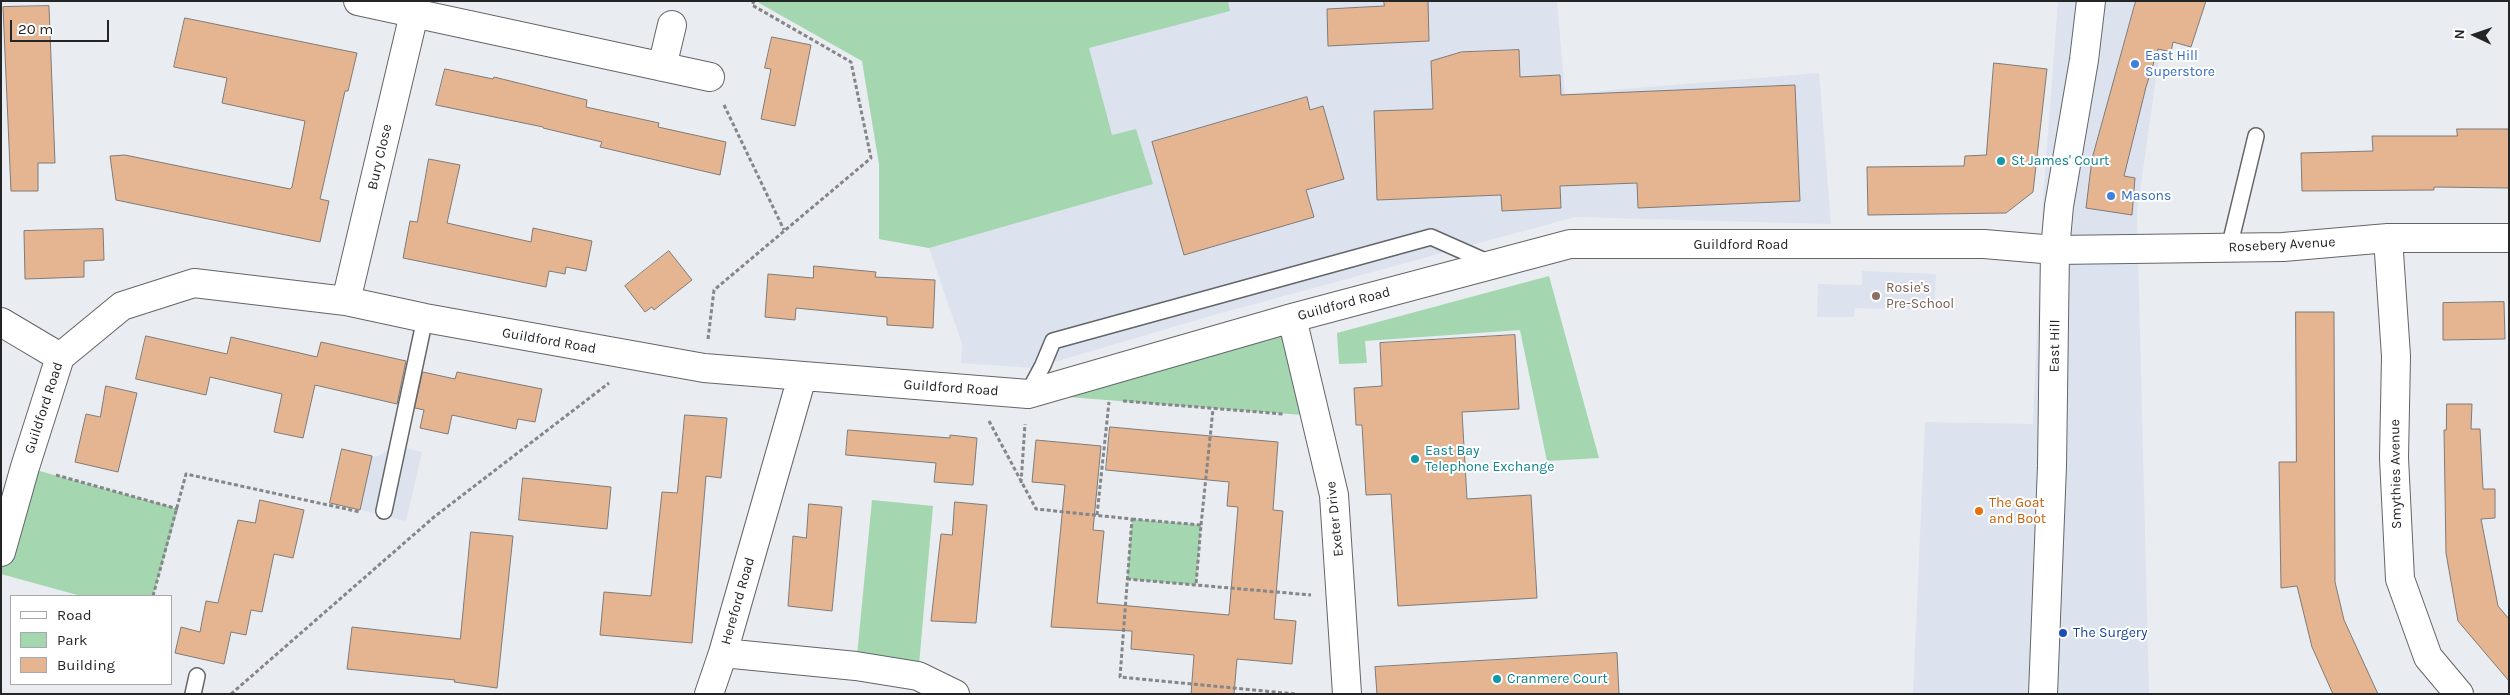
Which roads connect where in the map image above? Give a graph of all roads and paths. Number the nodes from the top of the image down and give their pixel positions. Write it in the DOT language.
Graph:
graph roads {
  1 [pos="358,1"];
  2 [pos="2091,1"];
  3 [pos="414,14"];
  4 [pos="672,25"];
  5 [pos="662,67"];
  6 [pos="710,77"];
  7 [pos="2256,136"];
  8 [pos="784,230"];
  9 [pos="2388,238"];
  10 [pos="2509,238"];
  11 [pos="2229,248"];
  12 [pos="2056,250"];
  13 [pos="1493,264"];
  14 [pos="346,300"];
  15 [pos="425,318"];
  16 [pos="1292,318"];
  17 [pos="1,322"];
  18 [pos="60,356"];
  19 [pos="802,377"];
  20 [pos="973,389"];
  21 [pos="1028,394"];
  22 [pos="1100,399"];
  23 [pos="1109,400"];
  24 [pos="1213,409"];
  25 [pos="1316,416"];
  26 [pos="25,467"];
  27 [pos="1021,485"];
  28 [pos="178,509"];
  29 [pos="384,511"];
  30 [pos="364,512"];
  31 [pos="1097,515"];
  32 [pos="1132,519"];
  33 [pos="1201,525"];
  34 [pos="1,552"];
  35 [pos="1127,579"];
  36 [pos="1196,585"];
  37 [pos="153,595"];
  38 [pos="1342,598"];
  39 [pos="723,653"];
  40 [pos="197,676"];
  41 [pos="1267,693"];
  42 [pos="194,694"];
  43 [pos="709,694"];
  44 [pos="955,694"];
  45 [pos="1295,694"];
  46 [pos="1347,694"];
  47 [pos="2043,694"];
  48 [pos="2459,694"];
  1 -- 3 [label="street"];
  2 -- 12 [label="street, East Hill"];
  3 -- 5 [label="street"];
  3 -- 14 [label="street, Bury Close"];
  4 -- 5 [label="street"];
  5 -- 6 [label="street"];
  6 -- 8 [label="path"];
  7 -- 11 [label="lane"];
  9 -- 10 [label="street, Rosebery Avenue"];
  9 -- 11 [label="street, Rosebery Avenue"];
  9 -- 48 [label="street, Smythies Avenue"];
  11 -- 12 [label="street, Rosebery Avenue"];
  12 -- 13 [label="street, Guildford Road"];
  12 -- 47 [label="street, East Hill"];
  13 -- 16 [label="street, Guildford Road"];
  13 -- 21 [label="lane"];
  14 -- 15 [label="street, Guildford Road"];
  14 -- 18 [label="street, Guildford Road"];
  15 -- 19 [label="street, Guildford Road"];
  15 -- 29 [label="lane"];
  16 -- 21 [label="street, Guildford Road"];
  16 -- 25 [label="street, Exeter Drive"];
  17 -- 18 [label="street"];
  18 -- 26 [label="street, Guildford Road"];
  19 -- 20 [label="street, Guildford Road"];
  19 -- 39 [label="street, Hereford Road"];
  20 -- 21 [label="street, Guildford Road"];
  20 -- 27 [label="path"];
  21 -- 27 [label="path"];
  22 -- 23 [label="path"];
  23 -- 24 [label="path"];
  23 -- 31 [label="path"];
  24 -- 25 [label="path"];
  24 -- 33 [label="path"];
  25 -- 38 [label="street, Exeter Drive"];
  26 -- 28 [label="path"];
  26 -- 34 [label="street, Guildford Road"];
  27 -- 31 [label="path"];
  28 -- 30 [label="path"];
  28 -- 37 [label="path"];
  31 -- 32 [label="path"];
  32 -- 33 [label="path"];
  32 -- 35 [label="path"];
  33 -- 36 [label="path"];
  35 -- 36 [label="path"];
  35 -- 41 [label="path"];
  36 -- 38 [label="path"];
  38 -- 46 [label="street, Exeter Drive"];
  39 -- 43 [label="street"];
  39 -- 44 [label="street, Hereford Road"];
  40 -- 42 [label="lane"];
  41 -- 45 [label="path"];
}
